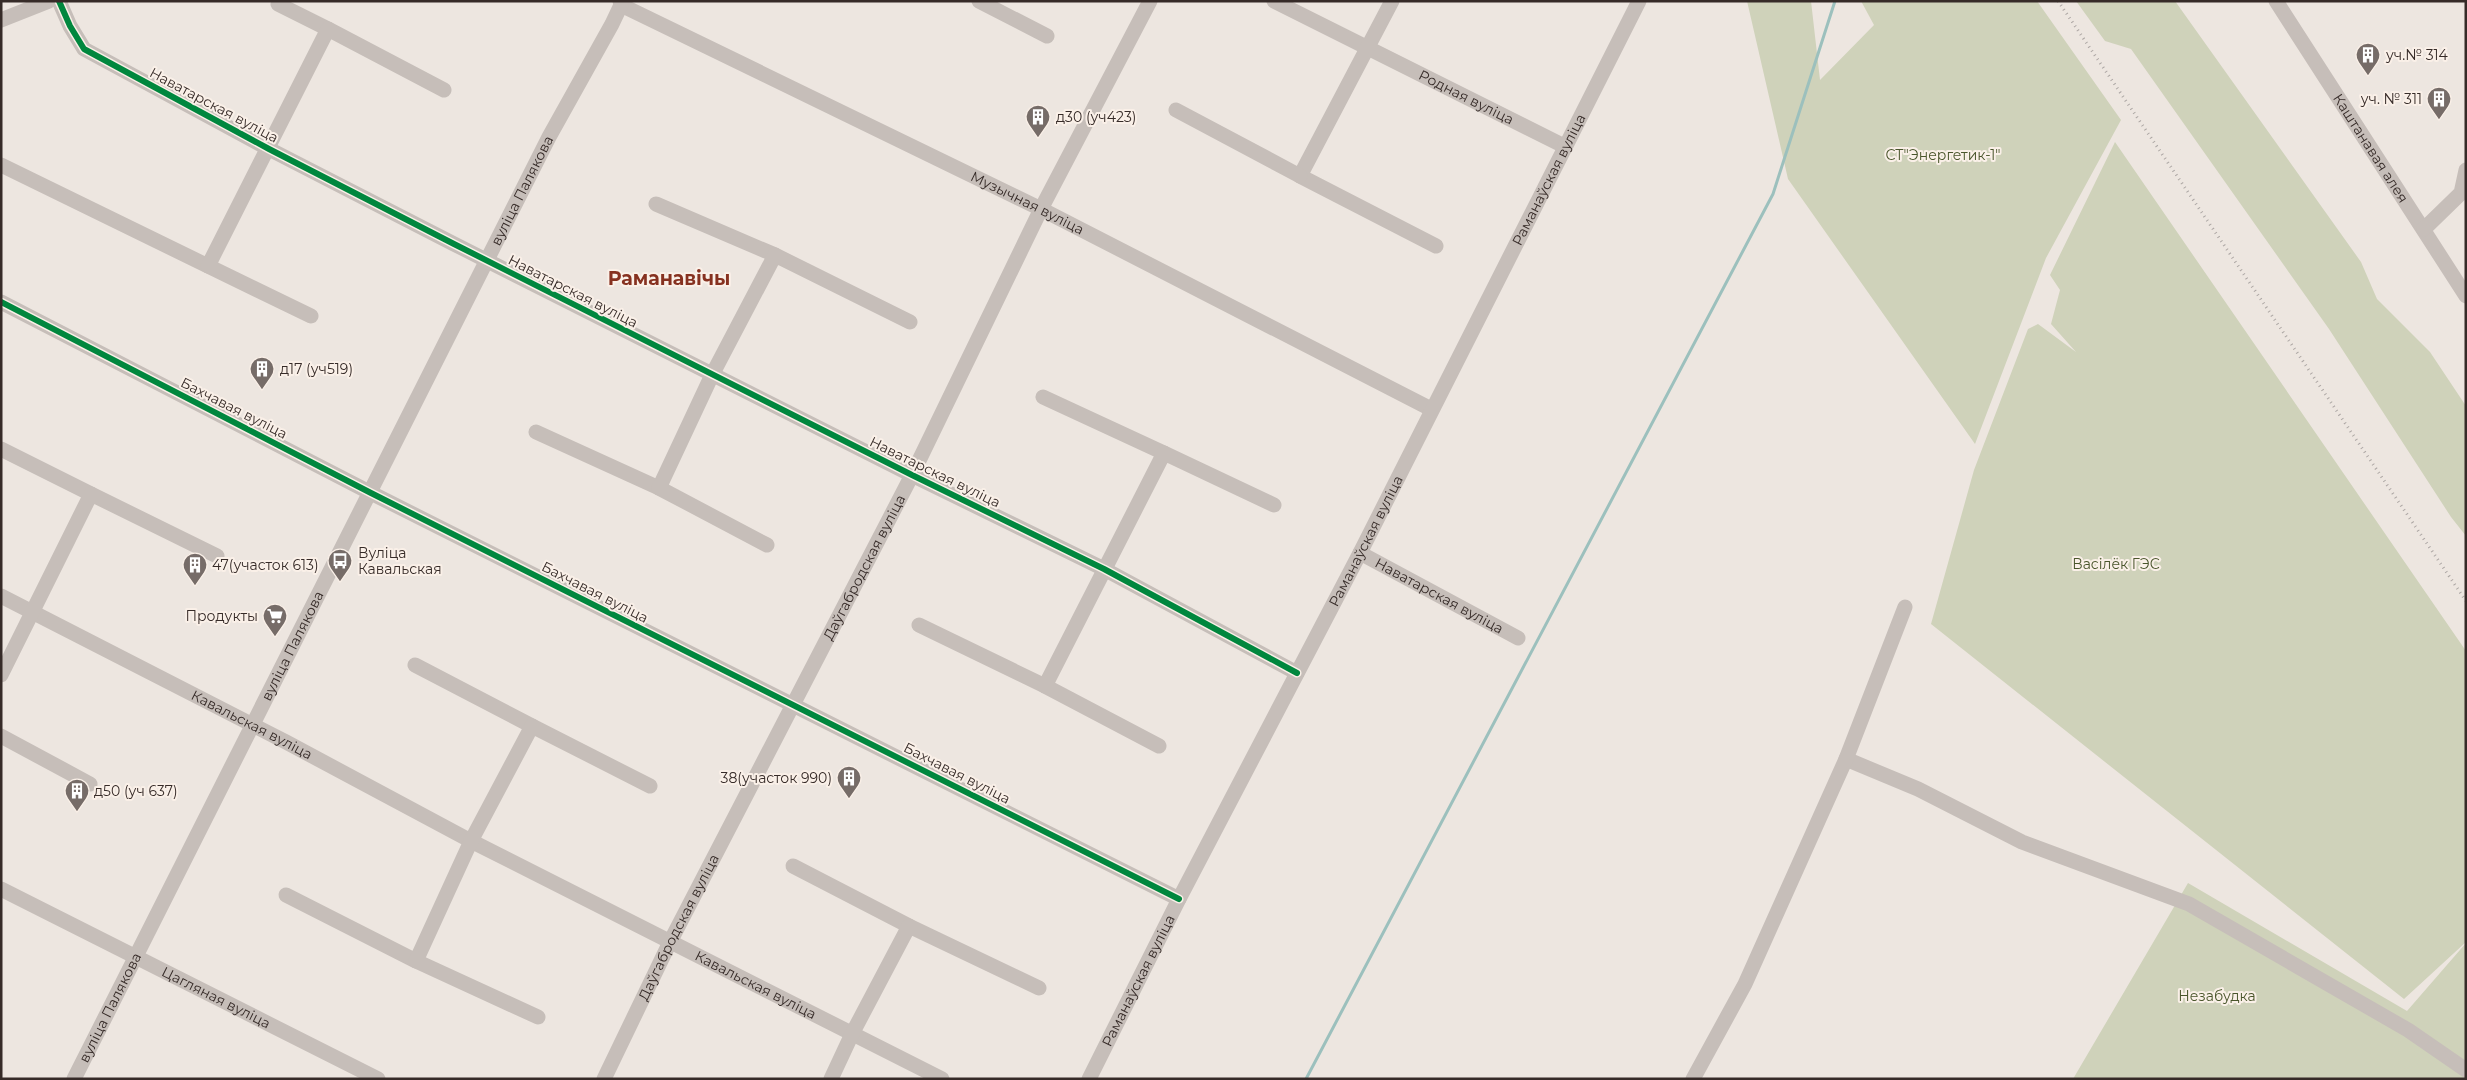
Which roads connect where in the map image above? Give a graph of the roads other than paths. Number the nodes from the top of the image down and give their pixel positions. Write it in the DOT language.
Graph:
graph roads {
  1 [pos="49,1"];
  2 [pos="59,1"];
  3 [pos="979,1"];
  4 [pos="1150,1"];
  5 [pos="1274,1"];
  6 [pos="1392,1"];
  7 [pos="1639,1"];
  8 [pos="2276,1"];
  9 [pos="621,3"];
  10 [pos="278,4"];
  11 [pos="1,20"];
  12 [pos="328,29"];
  13 [pos="1047,36"];
  14 [pos="1368,49"];
  15 [pos="444,90"];
  16 [pos="1176,110"];
  17 [pos="1564,146"];
  18 [pos="269,149"];
  19 [pos="1,165"];
  20 [pos="2466,170"];
  21 [pos="1300,176"];
  22 [pos="656,204"];
  23 [pos="1041,209"];
  24 [pos="2424,229"];
  25 [pos="1436,246"];
  26 [pos="775,255"];
  27 [pos="488,262"];
  28 [pos="208,266"];
  29 [pos="2466,296"];
  30 [pos="1,302"];
  31 [pos="311,316"];
  32 [pos="910,322"];
  33 [pos="712,375"];
  34 [pos="1042,397"];
  35 [pos="1431,410"];
  36 [pos="536,432"];
  37 [pos="1,449"];
  38 [pos="1164,453"];
  39 [pos="912,475"];
  40 [pos="659,488"];
  41 [pos="91,494"];
  42 [pos="371,494"];
  43 [pos="1274,505"];
  44 [pos="767,545"];
  45 [pos="1360,553"];
  46 [pos="217,556"];
  47 [pos="1104,569"];
  48 [pos="1,596"];
  49 [pos="1905,607"];
  50 [pos="32,612"];
  51 [pos="919,625"];
  52 [pos="1518,638"];
  53 [pos="415,665"];
  54 [pos="1297,673"];
  55 [pos="1,675"];
  56 [pos="1045,686"];
  57 [pos="793,705"];
  58 [pos="253,726"];
  59 [pos="532,726"];
  60 [pos="1,736"];
  61 [pos="1160,746"];
  62 [pos="1846,759"];
  63 [pos="90,784"];
  64 [pos="650,786"];
  65 [pos="471,841"];
  66 [pos="793,866"];
  67 [pos="1,889"];
  68 [pos="286,895"];
  69 [pos="1179,899"];
  70 [pos="909,926"];
  71 [pos="670,942"];
  72 [pos="136,959"];
  73 [pos="416,960"];
  74 [pos="1039,988"];
  75 [pos="538,1017"];
  76 [pos="852,1034"];
  77 [pos="2466,1070"];
  78 [pos="74,1079"];
  79 [pos="378,1079"];
  80 [pos="604,1079"];
  81 [pos="831,1079"];
  82 [pos="942,1079"];
  83 [pos="1089,1079"];
  84 [pos="1694,1079"];
  1 -- 11 [label="street"];
  2 -- 18 [label="street, Наватарская вуліца"];
  3 -- 13 [label="street"];
  4 -- 23 [label="street, Даўгабродская вуліца"];
  5 -- 14 [label="street, Родная вуліца"];
  6 -- 14 [label="street"];
  7 -- 17 [label="street, Раманаўская вуліца"];
  8 -- 24 [label="street, Каштанавая алея"];
  9 -- 23 [label="street, Музычная вуліца"];
  9 -- 27 [label="street, вуліца Палякова"];
  10 -- 12 [label="street"];
  12 -- 15 [label="street"];
  12 -- 18 [label="street, Наватарская вуліца"];
  14 -- 17 [label="street, Родная вуліца"];
  14 -- 21 [label="street"];
  16 -- 21 [label="street"];
  17 -- 35 [label="street, Раманаўская вуліца"];
  18 -- 27 [label="street, Наватарская вуліца"];
  18 -- 28 [label="street, Наватарская вуліца"];
  19 -- 28 [label="street"];
  20 -- 24 [label="street"];
  21 -- 25 [label="street"];
  22 -- 26 [label="street"];
  23 -- 35 [label="street, Музычная вуліца"];
  23 -- 39 [label="street, Даўгабродская вуліца"];
  24 -- 29 [label="street, Каштанавая алея"];
  26 -- 32 [label="street"];
  26 -- 33 [label="street"];
  27 -- 33 [label="street, Наватарская вуліца"];
  27 -- 42 [label="street, вуліца Палякова"];
  28 -- 31 [label="street"];
  30 -- 42 [label="street, Бахчавая вуліца"];
  33 -- 39 [label="street, Наватарская вуліца"];
  33 -- 40 [label="street"];
  34 -- 38 [label="street"];
  35 -- 45 [label="street, Раманаўская вуліца"];
  36 -- 40 [label="street"];
  37 -- 41 [label="street"];
  38 -- 43 [label="street"];
  38 -- 47 [label="street"];
  39 -- 47 [label="street, Наватарская вуліца"];
  39 -- 57 [label="street, Даўгабродская вуліца"];
  40 -- 44 [label="street"];
  41 -- 46 [label="street"];
  41 -- 50 [label="street"];
  42 -- 57 [label="street, Бахчавая вуліца"];
  42 -- 58 [label="street, вуліца Палякова"];
  45 -- 52 [label="street, Наватарская вуліца"];
  45 -- 54 [label="street, Раманаўская вуліца"];
  47 -- 54 [label="street, Наватарская вуліца"];
  47 -- 56 [label="street"];
  48 -- 50 [label="street, Кавальская вуліца"];
  49 -- 62 [label="street"];
  50 -- 55 [label="street"];
  50 -- 58 [label="street, Кавальская вуліца"];
  51 -- 56 [label="street"];
  53 -- 59 [label="street"];
  54 -- 69 [label="street, Раманаўская вуліца"];
  56 -- 61 [label="street"];
  57 -- 69 [label="street, Бахчавая вуліца"];
  57 -- 71 [label="street, Даўгабродская вуліца"];
  58 -- 65 [label="street, Кавальская вуліца"];
  58 -- 72 [label="street, вуліца Палякова"];
  59 -- 64 [label="street"];
  59 -- 65 [label="street"];
  60 -- 63 [label="street"];
  62 -- 77 [label="street"];
  62 -- 84 [label="street"];
  65 -- 71 [label="street, Кавальская вуліца"];
  65 -- 73 [label="street"];
  66 -- 70 [label="street"];
  67 -- 72 [label="street, Цагляная вуліца"];
  68 -- 73 [label="street"];
  69 -- 83 [label="street, Раманаўская вуліца"];
  70 -- 74 [label="street"];
  70 -- 76 [label="street"];
  71 -- 76 [label="street, Кавальская вуліца"];
  71 -- 80 [label="street, Даўгабродская вуліца"];
  72 -- 78 [label="street, вуліца Палякова"];
  72 -- 79 [label="street, Цагляная вуліца"];
  73 -- 75 [label="street"];
  76 -- 81 [label="street"];
  76 -- 82 [label="street, Кавальская вуліца"];
}
